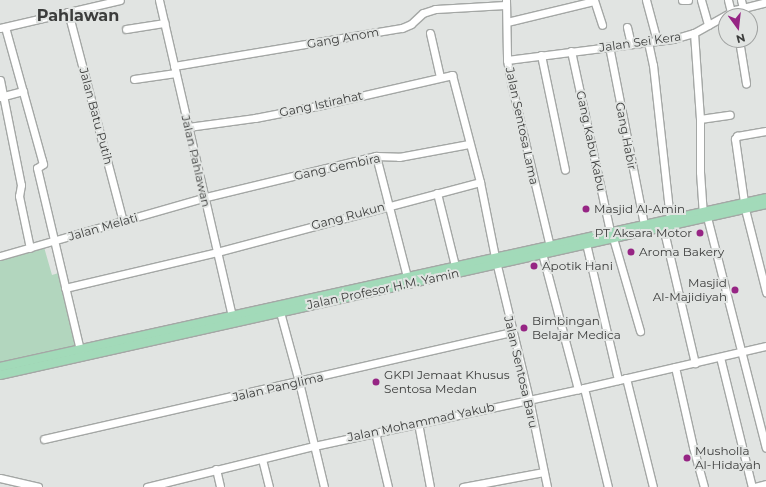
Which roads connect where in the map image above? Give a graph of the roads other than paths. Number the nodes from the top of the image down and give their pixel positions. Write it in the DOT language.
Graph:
graph roads {
  1 [pos="120,0"];
  2 [pos="159,0"];
  3 [pos="646,0"];
  4 [pos="682,0"];
  5 [pos="688,0"];
  6 [pos="701,0"];
  7 [pos="741,0"];
  8 [pos="594,1"];
  9 [pos="506,2"];
  10 [pos="766,2"];
  11 [pos="743,8"];
  12 [pos="68,12"];
  13 [pos="718,20"];
  14 [pos="507,22"];
  15 [pos="165,23"];
  16 [pos="602,24"];
  17 [pos="708,25"];
  18 [pos="3,27"];
  19 [pos="627,27"];
  20 [pos="126,29"];
  21 [pos="430,33"];
  22 [pos="694,33"];
  23 [pos="657,41"];
  24 [pos="648,42"];
  25 [pos="631,44"];
  26 [pos="609,46"];
  27 [pos="740,48"];
  28 [pos="571,51"];
  29 [pos="541,55"];
  30 [pos="507,60"];
  31 [pos="175,69"];
  32 [pos="452,75"];
  33 [pos="440,77"];
  34 [pos="134,79"];
  35 [pos="0,80"];
  36 [pos="746,83"];
  37 [pos="23,91"];
  38 [pos="2,97"];
  39 [pos="730,115"];
  40 [pos="700,120"];
  41 [pos="188,127"];
  42 [pos="766,131"];
  43 [pos="469,144"];
  44 [pos="376,156"];
  45 [pos="565,170"];
  46 [pos="480,182"];
  47 [pos="437,193"];
  48 [pos="206,198"];
  49 [pos="766,198"];
  50 [pos="766,204"];
  51 [pos="390,205"];
  52 [pos="745,206"];
  53 [pos="705,214"];
  54 [pos="670,219"];
  55 [pos="123,220"];
  56 [pos="644,225"];
  57 [pos="663,227"];
  58 [pos="612,235"];
  59 [pos="585,240"];
  60 [pos="54,241"];
  61 [pos="30,248"];
  62 [pos="550,248"];
  63 [pos="541,250"];
  64 [pos="217,252"];
  65 [pos="0,256"];
  66 [pos="496,260"];
  67 [pos="455,266"];
  68 [pos="411,278"];
  69 [pos="65,288"];
  70 [pos="766,292"];
  71 [pos="280,312"];
  72 [pos="233,319"];
  73 [pos="640,331"];
  74 [pos="512,332"];
  75 [pos="766,346"];
  76 [pos="80,350"];
  77 [pos="740,353"];
  78 [pos="720,357"];
  79 [pos="695,363"];
  80 [pos="0,367"];
  81 [pos="675,367"];
  82 [pos="0,375"];
  83 [pos="626,378"];
  84 [pos="618,380"];
  85 [pos="299,382"];
  86 [pos="581,388"];
  87 [pos="529,399"];
  88 [pos="418,422"];
  89 [pos="375,432"];
  90 [pos="44,439"];
  91 [pos="314,446"];
  92 [pos="766,448"];
  93 [pos="262,459"];
  94 [pos="216,469"];
  95 [pos="544,472"];
  96 [pos="0,478"];
  97 [pos="171,484"];
  98 [pos="766,484"];
  99 [pos="38,487"];
  100 [pos="147,487"];
  101 [pos="220,487"];
  102 [pos="269,487"];
  103 [pos="324,487"];
  104 [pos="388,487"];
  105 [pos="430,487"];
  106 [pos="463,487"];
  107 [pos="547,487"];
  108 [pos="608,487"];
  109 [pos="653,487"];
  110 [pos="704,487"];
  111 [pos="752,487"];
  112 [pos="755,487"];
  1 -- 12 [label="street"];
  2 -- 15 [label="street, Jalan Pahlawan"];
  3 -- 23 [label="street"];
  4 -- 5 [label="street"];
  6 -- 17 [label="street"];
  7 -- 11 [label="street"];
  8 -- 14 [label="street"];
  8 -- 16 [label="street"];
  9 -- 14 [label="street, Jalan Sentosa Lama"];
  9 -- 31 [label="street, Gang Anom"];
  10 -- 11 [label="street, Jalan Sei Kera"];
  12 -- 18 [label="street"];
  12 -- 55 [label="street, Jalan Batu Putih"];
  13 -- 17 [label="street, Jalan Sei Kera"];
  14 -- 30 [label="street, Jalan Sentosa Lama"];
  15 -- 20 [label="street"];
  15 -- 31 [label="street, Jalan Pahlawan"];
  17 -- 22 [label="street, Jalan Sei Kera"];
  18 -- 37 [label="street"];
  19 -- 25 [label="street"];
  21 -- 33 [label="street"];
  22 -- 23 [label="street, Jalan Sei Kera"];
  22 -- 40 [label="street"];
  23 -- 24 [label="street, Jalan Sei Kera"];
  24 -- 25 [label="street, Jalan Sei Kera"];
  24 -- 54 [label="street"];
  25 -- 26 [label="street, Jalan Sei Kera"];
  26 -- 28 [label="street, Jalan Sei Kera"];
  26 -- 56 [label="street, Gang Habir"];
  27 -- 36 [label="street"];
  28 -- 29 [label="street, Jalan Sei Kera"];
  28 -- 58 [label="street, Gang Kabu Kabu"];
  29 -- 30 [label="street, Jalan Sei Kera"];
  29 -- 45 [label="street"];
  30 -- 62 [label="street, Jalan Sentosa Lama"];
  31 -- 34 [label="street, Gang Anom"];
  31 -- 41 [label="street, Jalan Pahlawan"];
  32 -- 33 [label="street, Gang Istirahat"];
  32 -- 43 [label="street, Jalan Sentosa Baru"];
  33 -- 41 [label="street, Gang Istirahat"];
  35 -- 38 [label="street"];
  37 -- 38 [label="street"];
  37 -- 60 [label="street"];
  38 -- 61 [label="street"];
  39 -- 40 [label="street"];
  40 -- 53 [label="street"];
  41 -- 48 [label="street, Jalan Pahlawan"];
  42 -- 52 [label="street"];
  43 -- 44 [label="street, Gang Gembira"];
  43 -- 46 [label="street, Jalan Sentosa Baru"];
  44 -- 48 [label="street, Gang Gembira"];
  44 -- 51 [label="street"];
  46 -- 47 [label="street, Gang Rukun"];
  46 -- 66 [label="street, Jalan Sentosa Baru"];
  47 -- 51 [label="street, Gang Rukun"];
  47 -- 67 [label="street"];
  48 -- 55 [label="street, Jalan Melati"];
  48 -- 64 [label="street, Jalan Pahlawan"];
  49 -- 52 [label="main road, Jalan Profesor H.M. Yamin"];
  50 -- 52 [label="main road, Jalan Profesor H.M. Yamin"];
  51 -- 64 [label="street, Gang Rukun"];
  51 -- 68 [label="street"];
  52 -- 53 [label="main road, Jalan Profesor H.M. Yamin"];
  52 -- 70 [label="street"];
  53 -- 54 [label="main road, Jalan Profesor H.M. Yamin"];
  53 -- 57 [label="main road, Jalan Profesor H.M. Yamin"];
  53 -- 77 [label="street"];
  54 -- 56 [label="main road, Jalan Profesor H.M. Yamin"];
  55 -- 60 [label="street, Jalan Melati"];
  56 -- 58 [label="main road, Jalan Profesor H.M. Yamin"];
  57 -- 58 [label="main road, Jalan Profesor H.M. Yamin"];
  57 -- 79 [label="street"];
  58 -- 59 [label="main road, Jalan Profesor H.M. Yamin"];
  58 -- 73 [label="street, Gang Kabu Kabu"];
  59 -- 62 [label="main road, Jalan Profesor H.M. Yamin"];
  59 -- 84 [label="street"];
  60 -- 61 [label="street, Jalan Melati"];
  60 -- 69 [label="street"];
  61 -- 65 [label="street, Jalan Melati"];
  62 -- 63 [label="main road, Jalan Profesor H.M. Yamin"];
  63 -- 66 [label="main road, Jalan Profesor H.M. Yamin"];
  63 -- 86 [label="street"];
  64 -- 69 [label="street, Gang Rukun"];
  64 -- 72 [label="street, Jalan Pahlawan"];
  66 -- 67 [label="main road, Jalan Profesor H.M. Yamin"];
  66 -- 68 [label="main road, Jalan Profesor H.M. Yamin"];
  66 -- 74 [label="street, Jalan Sentosa Baru"];
  67 -- 68 [label="main road, Jalan Profesor H.M. Yamin"];
  68 -- 71 [label="main road, Jalan Profesor H.M. Yamin"];
  68 -- 72 [label="main road, Jalan Profesor H.M. Yamin"];
  69 -- 76 [label="street"];
  71 -- 72 [label="main road, Jalan Profesor H.M. Yamin"];
  71 -- 85 [label="street"];
  72 -- 76 [label="main road, Jalan Profesor H.M. Yamin"];
  72 -- 82 [label="main road, Jalan Profesor H.M. Yamin"];
  74 -- 85 [label="street, Jalan Panglima"];
  74 -- 87 [label="street, Jalan Sentosa Baru"];
  75 -- 77 [label="street, Jalan Mohammad Yakub"];
  76 -- 80 [label="main road, Jalan Profesor H.M. Yamin"];
  77 -- 78 [label="street, Jalan Mohammad Yakub"];
  77 -- 92 [label="street"];
  78 -- 79 [label="street, Jalan Mohammad Yakub"];
  78 -- 111 [label="street"];
  79 -- 81 [label="street, Jalan Mohammad Yakub"];
  81 -- 83 [label="street, Jalan Mohammad Yakub"];
  81 -- 110 [label="street"];
  83 -- 84 [label="street, Jalan Mohammad Yakub"];
  83 -- 109 [label="street"];
  84 -- 86 [label="street, Jalan Mohammad Yakub"];
  85 -- 90 [label="street, Jalan Panglima"];
  85 -- 91 [label="street"];
  86 -- 87 [label="street, Jalan Mohammad Yakub"];
  86 -- 108 [label="street"];
  87 -- 88 [label="street, Jalan Mohammad Yakub"];
  87 -- 95 [label="street, Jalan Sentosa Baru"];
  88 -- 89 [label="street, Jalan Mohammad Yakub"];
  88 -- 105 [label="street"];
  89 -- 91 [label="street, Jalan Mohammad Yakub"];
  89 -- 104 [label="street"];
  91 -- 93 [label="street, Jalan Mohammad Yakub"];
  91 -- 103 [label="street"];
  93 -- 94 [label="street, Jalan Mohammad Yakub"];
  93 -- 102 [label="street"];
  94 -- 97 [label="street, Jalan Mohammad Yakub"];
  94 -- 101 [label="street"];
  95 -- 106 [label="street"];
  95 -- 107 [label="street, Jalan Sentosa Baru"];
  96 -- 99 [label="street"];
  97 -- 100 [label="street, Jalan Mohammad Yakub"];
  98 -- 112 [label="street"];
}
